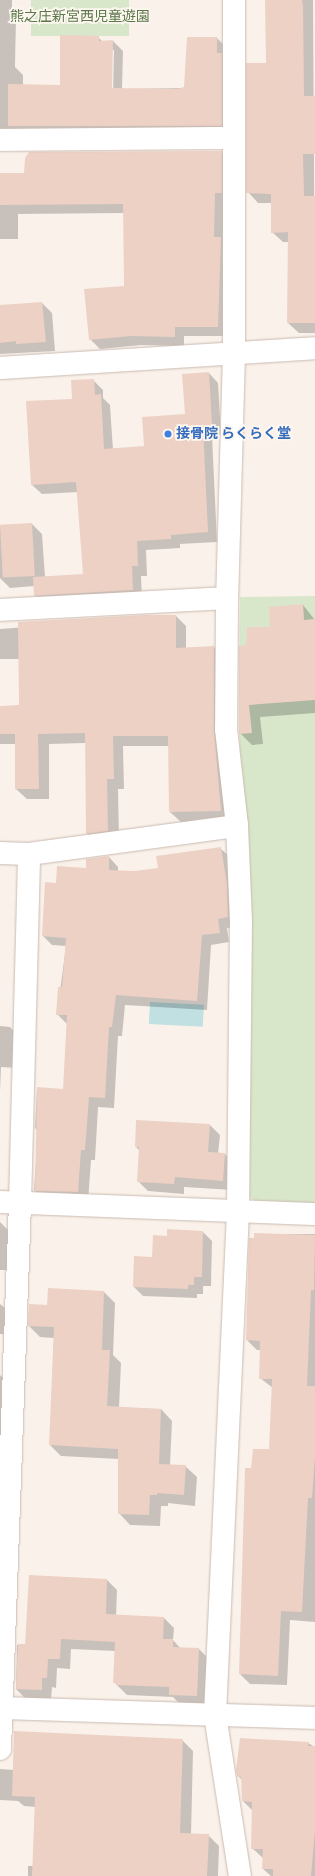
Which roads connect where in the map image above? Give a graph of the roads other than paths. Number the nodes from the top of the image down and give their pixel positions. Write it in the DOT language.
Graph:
graph roads {
  1 [pos="234,0"];
  2 [pos="234,138"];
  3 [pos="0,140"];
  4 [pos="315,348"];
  5 [pos="234,353"];
  6 [pos="0,368"];
  7 [pos="226,598"];
  8 [pos="0,610"];
  9 [pos="237,826"];
  10 [pos="0,853"];
  11 [pos="29,854"];
  12 [pos="10,1202"];
  13 [pos="238,1212"];
  14 [pos="315,1214"];
  15 [pos="1,1708"];
  16 [pos="215,1715"];
  17 [pos="315,1718"];
  18 [pos="0,1749"];
  19 [pos="240,1876"];
  1 -- 2 [label="street"];
  2 -- 3 [label="street"];
  2 -- 5 [label="street"];
  4 -- 5 [label="street"];
  5 -- 6 [label="street"];
  5 -- 7 [label="street"];
  7 -- 8 [label="street"];
  7 -- 9 [label="street"];
  9 -- 11 [label="street"];
  9 -- 13 [label="street"];
  10 -- 11 [label="street"];
  11 -- 12 [label="street"];
  12 -- 13 [label="street"];
  12 -- 15 [label="street"];
  13 -- 14 [label="street"];
  13 -- 16 [label="street"];
  15 -- 16 [label="street"];
  15 -- 18 [label="street"];
  16 -- 17 [label="street"];
  16 -- 19 [label="street"];
}
